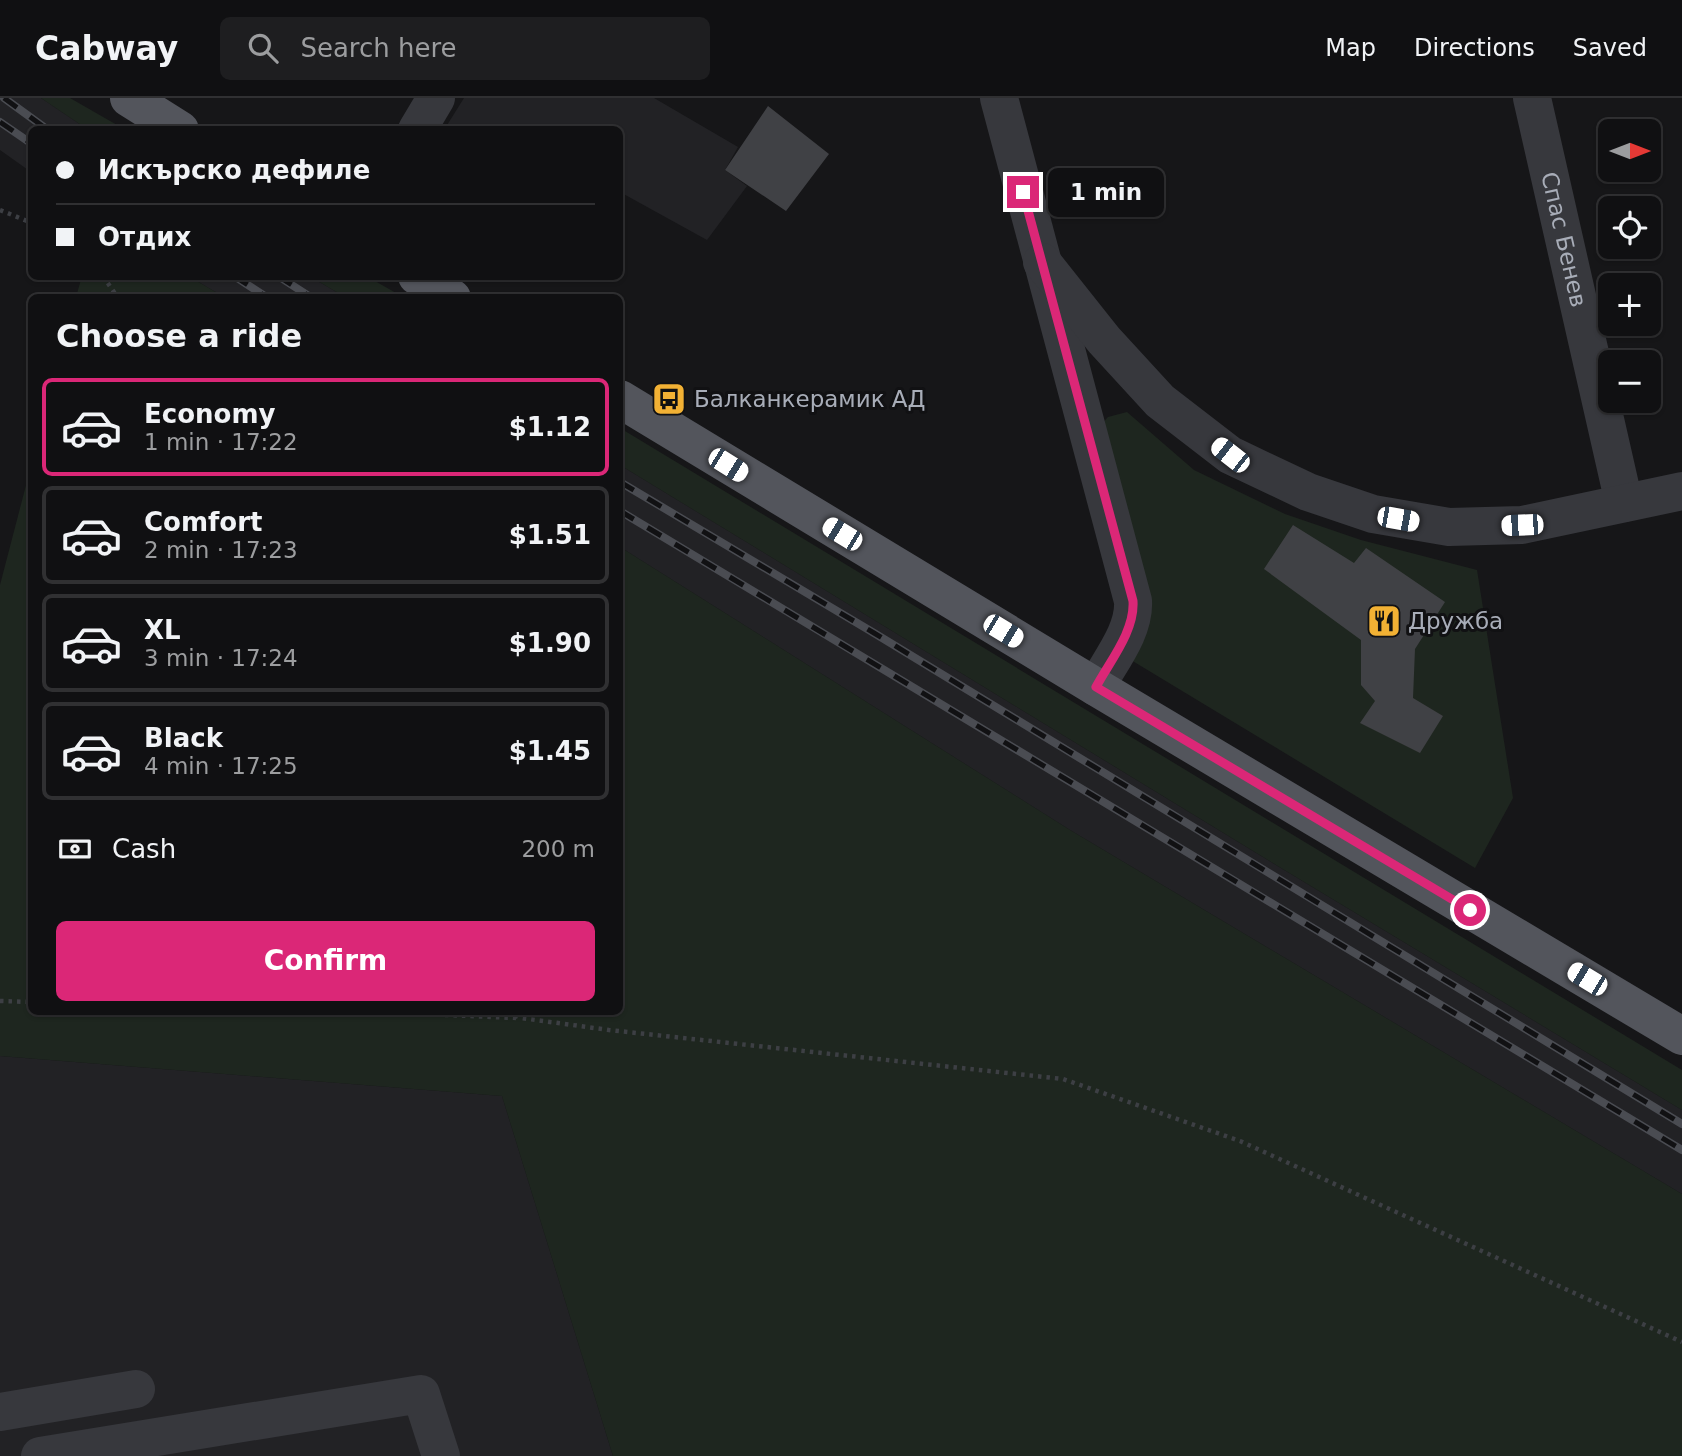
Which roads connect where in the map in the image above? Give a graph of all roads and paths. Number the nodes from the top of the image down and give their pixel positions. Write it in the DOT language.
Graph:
graph roads {
  1 [pos="129,98"];
  2 [pos="436,98"];
  3 [pos="999,98"];
  4 [pos="1532,98"];
  5 [pos="174,126"];
  6 [pos="419,126"];
  7 [pos="0,210"];
  8 [pos="28,221"];
  9 [pos="1042,262"];
  10 [pos="423,280"];
  11 [pos="446,294"];
  12 [pos="623,401"];
  13 [pos="1682,491"];
  14 [pos="1624,503"];
  15 [pos="1096,687"];
  16 [pos="0,1001"];
  17 [pos="28,1002"];
  18 [pos="449,1015"];
  19 [pos="514,1015"];
  20 [pos="521,1018"];
  21 [pos="1682,1036"];
  22 [pos="1682,1342"];
  23 [pos="136,1389"];
  24 [pos="38,1406"];
  25 [pos="0,1412"];
  26 [pos="47,1455"];
  27 [pos="441,1456"];
  1 -- 5 [label="main road"];
  2 -- 6 [label="street"];
  3 -- 9 [label="street"];
  4 -- 14 [label="street, Спас Бенев"];
  7 -- 8 [label="path"];
  9 -- 14 [label="street"];
  9 -- 15 [label="street"];
  10 -- 11 [label="main road"];
  12 -- 15 [label="main road"];
  13 -- 14 [label="street"];
  15 -- 21 [label="main road"];
  16 -- 17 [label="path"];
  18 -- 20 [label="path"];
  19 -- 20 [label="path"];
  20 -- 22 [label="path"];
  23 -- 24 [label="street"];
  24 -- 25 [label="street"];
  24 -- 26 [label="street"];
  26 -- 27 [label="street"];
}
